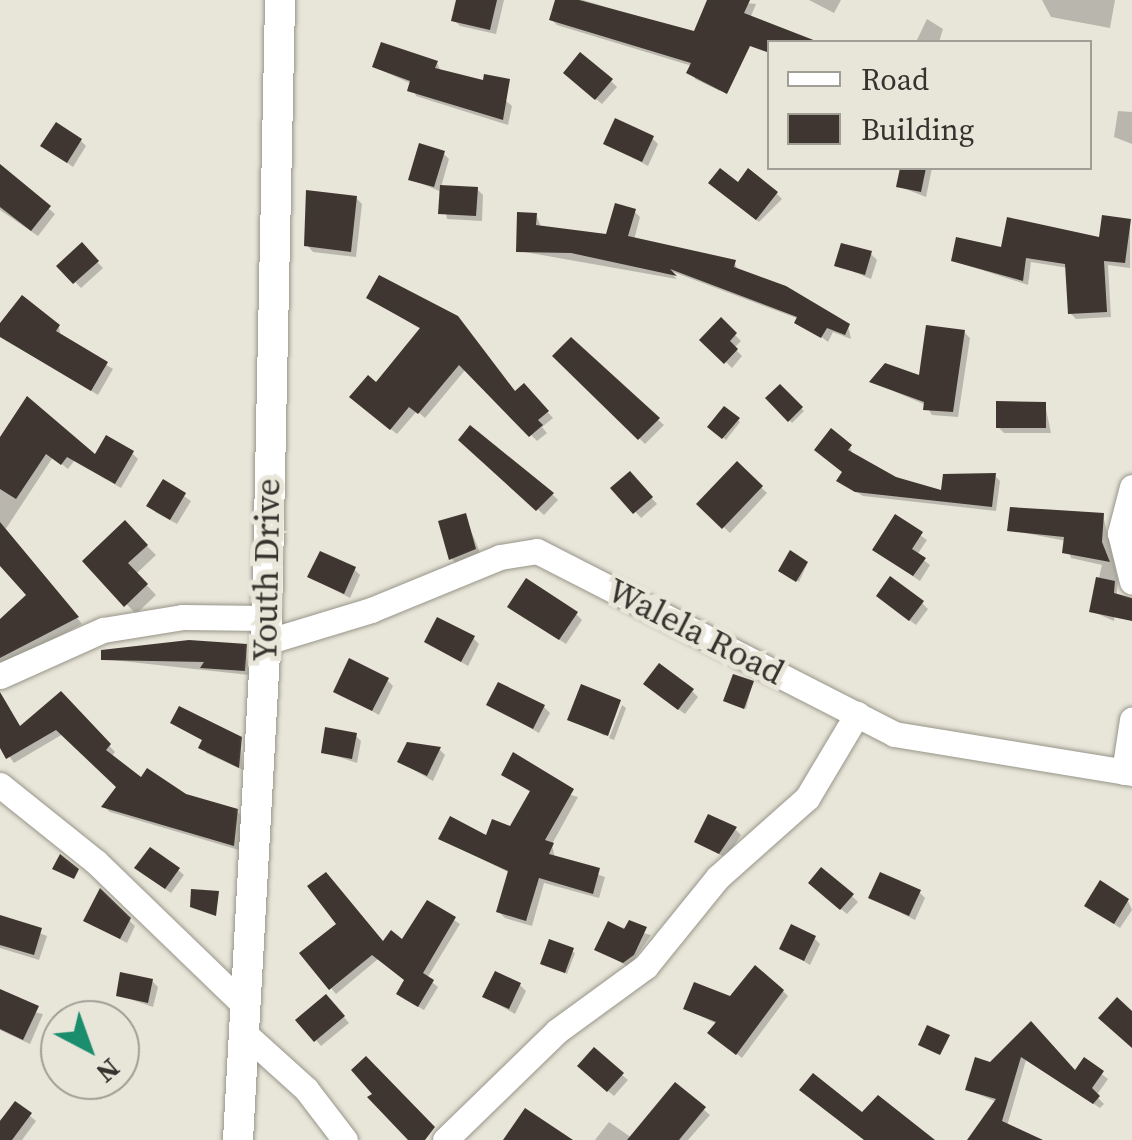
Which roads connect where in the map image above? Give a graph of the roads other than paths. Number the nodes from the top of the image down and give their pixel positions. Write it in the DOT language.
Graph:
graph roads {
  1 [pos="280,0"];
  2 [pos="1132,487"];
  3 [pos="1132,582"];
  4 [pos="267,630"];
  5 [pos="0,676"];
  6 [pos="856,714"];
  7 [pos="1132,720"];
  8 [pos="1128,772"];
  9 [pos="0,785"];
  10 [pos="245,1020"];
  11 [pos="238,1140"];
  12 [pos="345,1140"];
  13 [pos="445,1140"];
  1 -- 4 [label="street, Youth Drive"];
  2 -- 3 [label="street"];
  4 -- 5 [label="street, Walela Road"];
  4 -- 6 [label="street, Walela Road"];
  4 -- 10 [label="street, Youth Drive"];
  6 -- 8 [label="street, Walela Road"];
  6 -- 13 [label="street"];
  7 -- 8 [label="street"];
  9 -- 10 [label="street"];
  10 -- 11 [label="street, Youth Drive"];
  10 -- 12 [label="street"];
}
